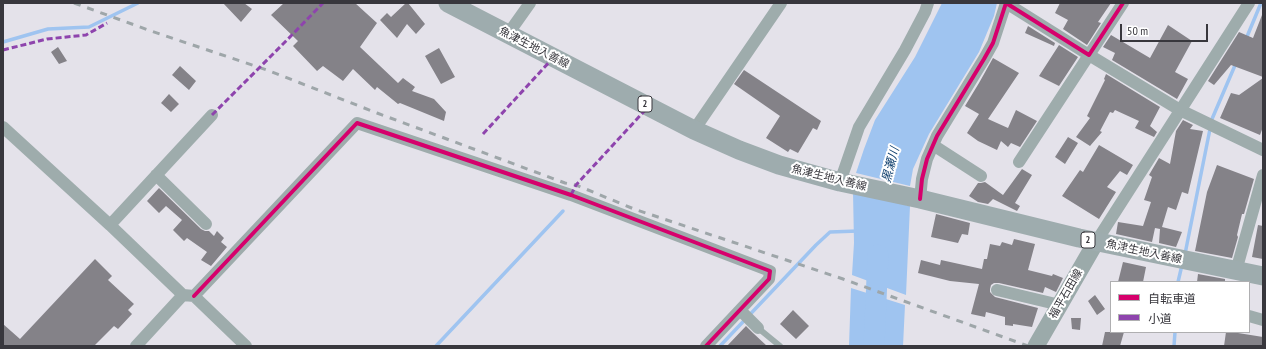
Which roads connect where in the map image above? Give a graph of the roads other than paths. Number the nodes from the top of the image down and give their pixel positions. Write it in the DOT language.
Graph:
graph roads {
  1 [pos="448,3"];
  2 [pos="530,3"];
  3 [pos="781,3"];
  4 [pos="928,3"];
  5 [pos="1006,3"];
  6 [pos="1123,3"];
  7 [pos="1249,3"];
  8 [pos="508,34"];
  9 [pos="1089,55"];
  10 [pos="1180,110"];
  11 [pos="212,115"];
  12 [pos="3,127"];
  13 [pos="694,130"];
  14 [pos="933,145"];
  15 [pos="1263,150"];
  16 [pos="1019,162"];
  17 [pos="156,175"];
  18 [pos="1263,175"];
  19 [pos="981,176"];
  20 [pos="845,183"];
  21 [pos="917,199"];
  22 [pos="206,224"];
  23 [pos="110,225"];
  24 [pos="1096,242"];
  25 [pos="1236,270"];
  26 [pos="1263,276"];
  27 [pos="997,290"];
  28 [pos="189,296"];
  29 [pos="1060,305"];
  30 [pos="740,310"];
  31 [pos="1250,316"];
  32 [pos="1263,320"];
  33 [pos="758,328"];
  34 [pos="136,346"];
  35 [pos="246,346"];
  36 [pos="706,346"];
  37 [pos="780,346"];
  38 [pos="1036,346"];
  1 -- 8 [label="main road, 魚津生地入善線 / 2"];
  2 -- 8 [label="street"];
  3 -- 13 [label="street"];
  4 -- 20 [label="street"];
  5 -- 9 [label="street"];
  5 -- 14 [label="street"];
  6 -- 9 [label="street"];
  7 -- 10 [label="street"];
  8 -- 13 [label="main road, 魚津生地入善線 / 2"];
  9 -- 10 [label="street"];
  9 -- 16 [label="street"];
  10 -- 15 [label="street"];
  10 -- 24 [label="street"];
  11 -- 17 [label="street"];
  12 -- 23 [label="street"];
  13 -- 20 [label="main road, 魚津生地入善線 / 2"];
  14 -- 19 [label="street"];
  14 -- 21 [label="street"];
  17 -- 22 [label="street"];
  17 -- 23 [label="street"];
  18 -- 25 [label="street"];
  20 -- 21 [label="main road, 魚津生地入善線 / 2"];
  21 -- 24 [label="main road, 魚津生地入善線 / 2"];
  23 -- 28 [label="street"];
  24 -- 25 [label="main road, 魚津生地入善線 / 2"];
  24 -- 29 [label="main road, 福平石田線"];
  25 -- 26 [label="main road, 魚津生地入善線 / 2"];
  27 -- 29 [label="street"];
  28 -- 30 [label="street"];
  28 -- 34 [label="street"];
  28 -- 35 [label="street"];
  29 -- 38 [label="main road, 福平石田線"];
  30 -- 33 [label="street"];
  30 -- 36 [label="street"];
  31 -- 32 [label="street"];
  33 -- 37 [label="lane"];
}
